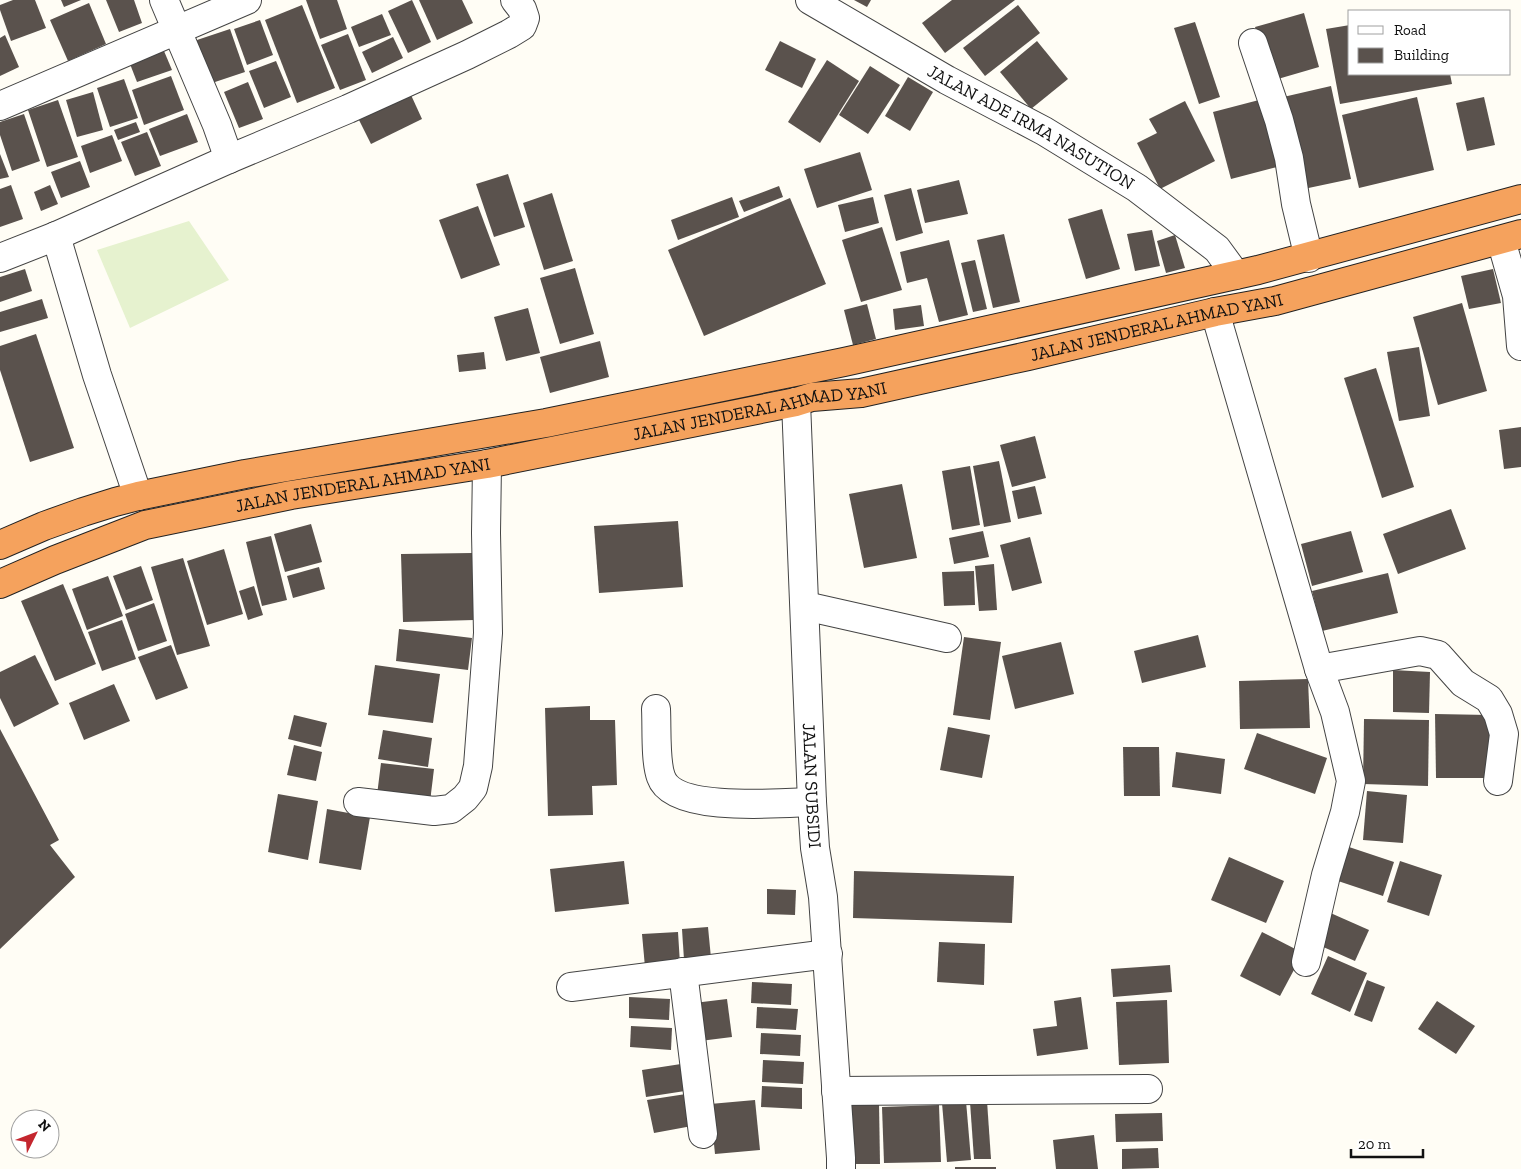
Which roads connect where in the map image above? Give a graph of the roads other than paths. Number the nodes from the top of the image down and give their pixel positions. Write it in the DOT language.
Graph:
graph roads {
  1 [pos="164,0"];
  2 [pos="247,0"];
  3 [pos="515,0"];
  4 [pos="810,0"];
  5 [pos="177,30"];
  6 [pos="1254,43"];
  7 [pos="0,106"];
  8 [pos="229,158"];
  9 [pos="1521,199"];
  10 [pos="56,236"];
  11 [pos="1511,237"];
  12 [pos="0,258"];
  13 [pos="1309,258"];
  14 [pos="1236,275"];
  15 [pos="1215,312"];
  16 [pos="1521,346"];
  17 [pos="796,402"];
  18 [pos="560,420"];
  19 [pos="483,435"];
  20 [pos="566,448"];
  21 [pos="487,464"];
  22 [pos="138,496"];
  23 [pos="0,545"];
  24 [pos="0,584"];
  25 [pos="805,606"];
  26 [pos="947,638"];
  27 [pos="1319,669"];
  28 [pos="656,709"];
  29 [pos="1498,781"];
  30 [pos="358,802"];
  31 [pos="812,802"];
  32 [pos="828,954"];
  33 [pos="1306,962"];
  34 [pos="683,972"];
  35 [pos="571,987"];
  36 [pos="1148,1089"];
  37 [pos="836,1091"];
  38 [pos="703,1134"];
  39 [pos="841,1169"];
  1 -- 5 [label="street"];
  2 -- 5 [label="street"];
  3 -- 8 [label="street"];
  4 -- 14 [label="street, JALAN ADE IRMA NASUTION"];
  5 -- 7 [label="street"];
  5 -- 8 [label="street"];
  6 -- 13 [label="street"];
  8 -- 10 [label="street"];
  9 -- 13 [label="highway, JALAN JENDERAL AHMAD YANI"];
  10 -- 12 [label="street"];
  10 -- 22 [label="street"];
  11 -- 15 [label="highway, JALAN JENDERAL AHMAD YANI"];
  11 -- 16 [label="street"];
  13 -- 14 [label="highway, JALAN JENDERAL AHMAD YANI"];
  14 -- 18 [label="highway, JALAN JENDERAL AHMAD YANI"];
  15 -- 17 [label="highway, JALAN JENDERAL AHMAD YANI"];
  15 -- 27 [label="street"];
  17 -- 20 [label="highway, JALAN JENDERAL AHMAD YANI"];
  17 -- 25 [label="street, JALAN SUBSIDI"];
  18 -- 19 [label="highway, JALAN JENDERAL AHMAD YANI"];
  18 -- 20 [label="highway"];
  19 -- 21 [label="highway"];
  19 -- 22 [label="highway, JALAN JENDERAL AHMAD YANI"];
  20 -- 21 [label="highway, JALAN JENDERAL AHMAD YANI"];
  21 -- 24 [label="highway, JALAN JENDERAL AHMAD YANI"];
  21 -- 30 [label="street"];
  22 -- 23 [label="highway, JALAN JENDERAL AHMAD YANI"];
  25 -- 26 [label="street"];
  25 -- 31 [label="street, JALAN SUBSIDI"];
  27 -- 29 [label="street"];
  27 -- 33 [label="street"];
  28 -- 31 [label="street"];
  31 -- 32 [label="street, JALAN SUBSIDI"];
  32 -- 34 [label="street"];
  32 -- 37 [label="street, JALAN SUBSIDI"];
  34 -- 35 [label="street"];
  34 -- 38 [label="street"];
  36 -- 37 [label="street"];
  37 -- 39 [label="street, JALAN SUBSIDI"];
}
